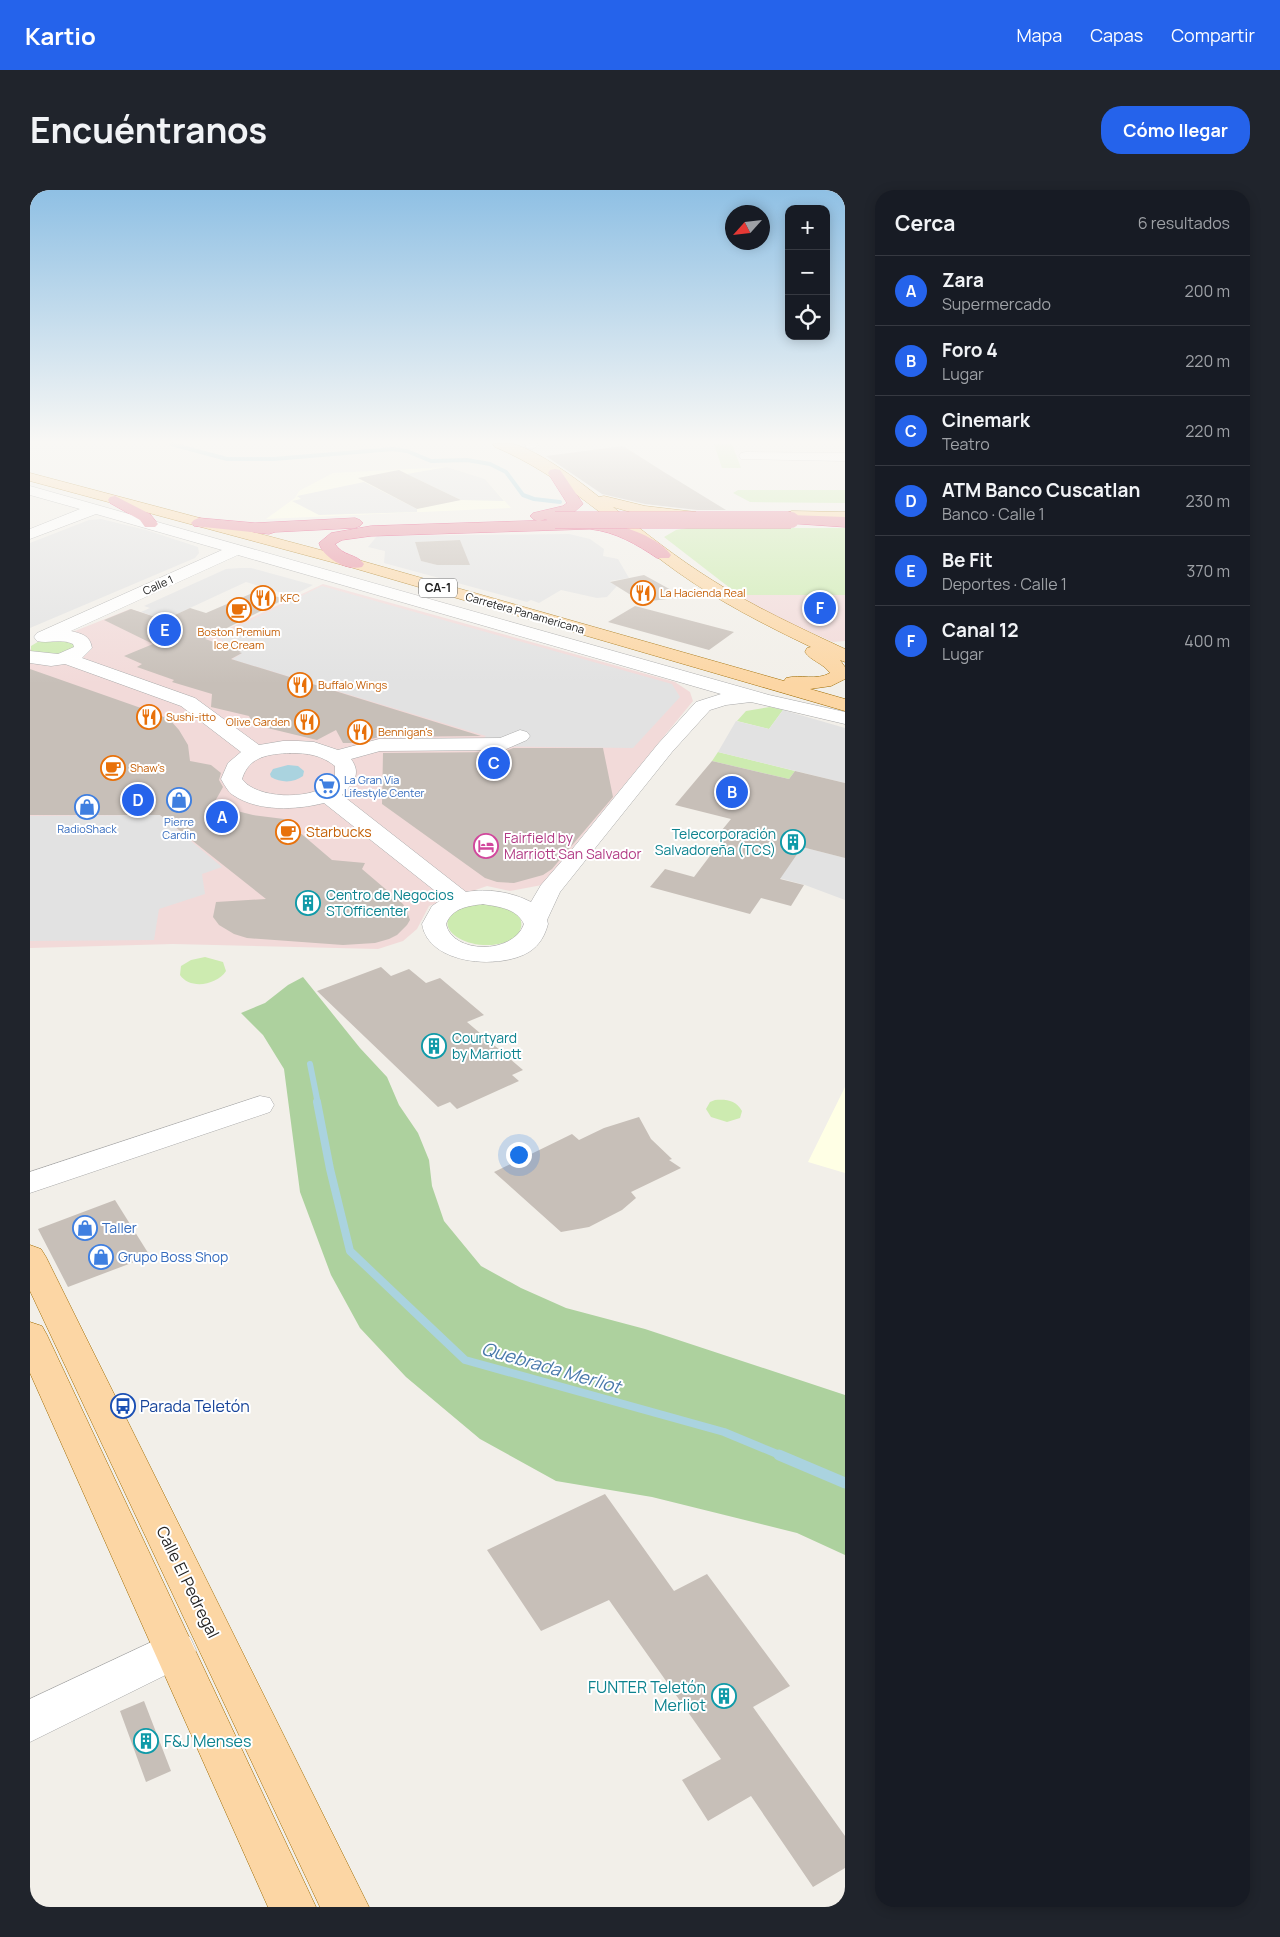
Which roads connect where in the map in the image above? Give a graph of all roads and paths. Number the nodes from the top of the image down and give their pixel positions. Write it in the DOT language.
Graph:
graph roads {
  1 [pos="55,524"];
  2 [pos="150,524"];
  3 [pos="203,524"];
  4 [pos="211,524"];
  5 [pos="334,524"];
  6 [pos="425,524"];
  7 [pos="586,524"];
  8 [pos="591,524"];
  9 [pos="625,524"];
  10 [pos="718,524"];
  11 [pos="252,528"];
  12 [pos="30,534"];
  13 [pos="236,550"];
  14 [pos="663,555"];
  15 [pos="356,564"];
  16 [pos="747,607"];
  17 [pos="79,629"];
  18 [pos="36,640"];
  19 [pos="845,656"];
  20 [pos="30,657"];
  21 [pos="66,658"];
  22 [pos="742,675"];
  23 [pos="679,676"];
  24 [pos="765,700"];
  25 [pos="845,705"];
  26 [pos="704,706"];
  27 [pos="845,718"];
  28 [pos="520,736"];
  29 [pos="256,753"];
  30 [pos="336,757"];
  31 [pos="327,794"];
  32 [pos="549,890"];
  33 [pos="498,898"];
  34 [pos="461,900"];
  35 [pos="535,919"];
  36 [pos="260,1105"];
  37 [pos="30,1183"];
  38 [pos="30,1257"];
  39 [pos="30,1335"];
  40 [pos="174,1650"];
  41 [pos="30,1721"];
  42 [pos="292,1907"];
  43 [pos="345,1907"];
  1 -- 12 [label="street"];
  2 -- 13 [label="street, Carretera Panamericana"];
  3 -- 15 [label="main road, Carretera Panamericana / CA-1"];
  4 -- 11 [label="highway"];
  5 -- 11 [label="highway"];
  6 -- 11 [label="highway, bridge"];
  7 -- 15 [label="highway"];
  8 -- 14 [label="highway"];
  9 -- 14 [label="main road"];
  10 -- 14 [label="main road"];
  13 -- 17 [label="street, Calle 1"];
  13 -- 23 [label="street, Carretera Panamericana"];
  14 -- 16 [label="main road"];
  15 -- 22 [label="main road, Carretera Panamericana / CA-1"];
  16 -- 19 [label="main road"];
  16 -- 22 [label="main road"];
  17 -- 18 [label="street, Calle 1"];
  17 -- 21 [label="street"];
  20 -- 21 [label="street"];
  21 -- 29 [label="street"];
  22 -- 25 [label="main road, Carretera Panamericana / CA-1"];
  23 -- 24 [label="street, Carretera Panamericana"];
  23 -- 26 [label="street"];
  24 -- 26 [label="street"];
  24 -- 27 [label="street, Carretera Panamericana"];
  26 -- 32 [label="street"];
  28 -- 30 [label="street"];
  29 -- 30 [label="street"];
  29 -- 31 [label="street"];
  30 -- 31 [label="street"];
  31 -- 34 [label="street"];
  32 -- 33 [label="street"];
  32 -- 35 [label="street"];
  33 -- 34 [label="street"];
  33 -- 35 [label="street"];
  34 -- 35 [label="street"];
  36 -- 37 [label="street"];
  38 -- 43 [label="main road, Calle El Pedregal"];
  39 -- 40 [label="main road"];
  40 -- 41 [label="street"];
  40 -- 42 [label="main road"];
}
